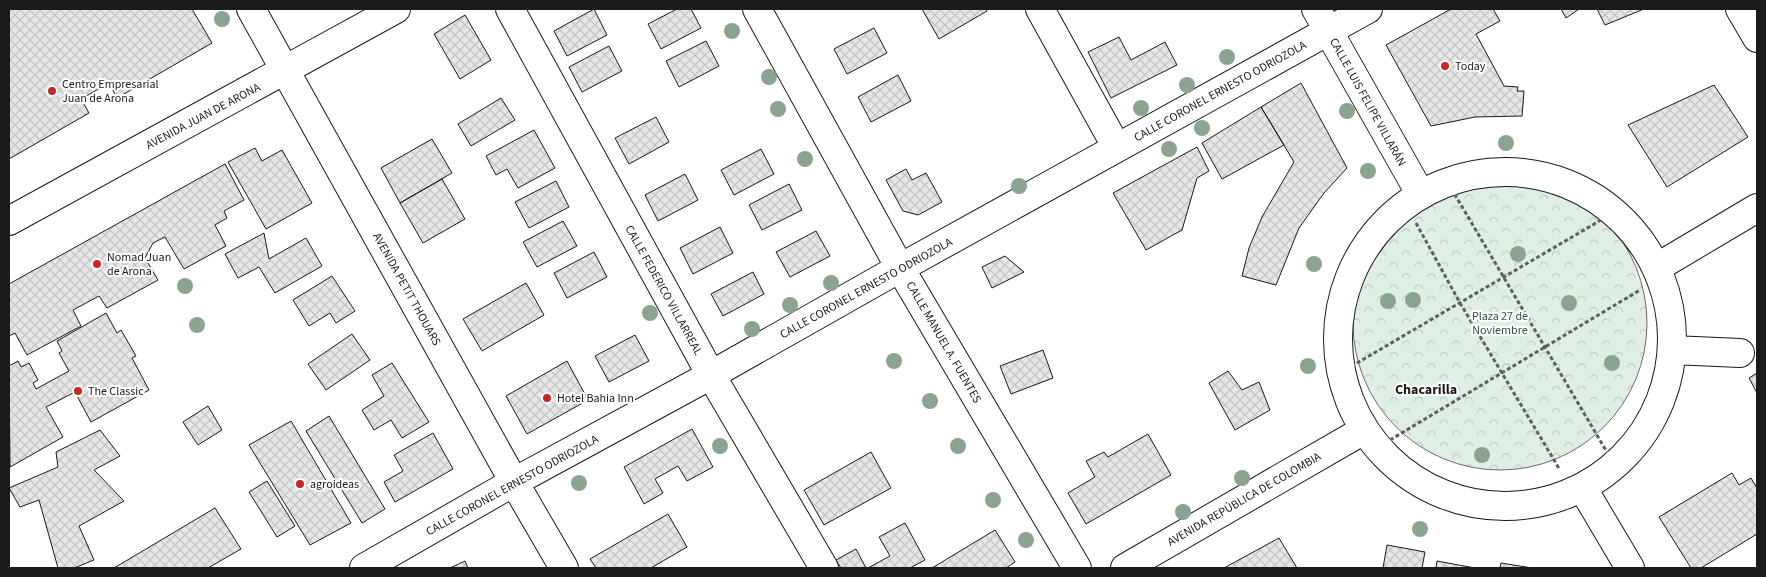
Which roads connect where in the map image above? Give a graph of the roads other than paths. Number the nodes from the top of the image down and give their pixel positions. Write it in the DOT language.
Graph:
graph roads {
  1 [pos="251,9"];
  2 [pos="396,9"];
  3 [pos="510,9"];
  4 [pos="757,9"];
  5 [pos="1040,9"];
  6 [pos="1368,9"];
  7 [pos="1740,9"];
  8 [pos="1322,20"];
  9 [pos="1757,38"];
  10 [pos="285,71"];
  11 [pos="1117,148"];
  12 [pos="1413,200"];
  13 [pos="1757,208"];
  14 [pos="9,221"];
  15 [pos="900,268"];
  16 [pos="1658,273"];
  17 [pos="1672,350"];
  18 [pos="1740,353"];
  19 [pos="711,375"];
  20 [pos="1370,439"];
  21 [pos="1572,480"];
  22 [pos="514,482"];
  23 [pos="364,568"];
  24 [pos="564,568"];
  25 [pos="824,568"];
  26 [pos="1076,568"];
  27 [pos="1125,568"];
  28 [pos="1630,568"];
  1 -- 10 [label="street, AVENIDA PETIT THOUARS"];
  2 -- 10 [label="street, AVENIDA JUAN DE ARONA"];
  3 -- 19 [label="street, CALLE FEDERICO VILLARREAL"];
  4 -- 15 [label="street, CALLE MANUEL A. FUENTES"];
  5 -- 11 [label="street"];
  6 -- 8 [label="street, CALLE CORONEL ERNESTO ODRIOZOLA"];
  7 -- 9 [label="street"];
  8 -- 11 [label="street, CALLE CORONEL ERNESTO ODRIOZOLA"];
  8 -- 12 [label="street, CALLE LUIS FELIPE VILLARÁN"];
  10 -- 14 [label="street, AVENIDA JUAN DE ARONA"];
  10 -- 22 [label="street, AVENIDA PETIT THOUARS"];
  11 -- 15 [label="street, CALLE CORONEL ERNESTO ODRIOZOLA"];
  12 -- 16 [label="street"];
  12 -- 20 [label="street"];
  13 -- 16 [label="street"];
  15 -- 19 [label="street, CALLE CORONEL ERNESTO ODRIOZOLA"];
  15 -- 26 [label="street, CALLE MANUEL A. FUENTES"];
  16 -- 17 [label="street"];
  17 -- 18 [label="street"];
  17 -- 21 [label="street"];
  19 -- 22 [label="street, CALLE CORONEL ERNESTO ODRIOZOLA"];
  19 -- 25 [label="street, CALLE FEDERICO VILLARREAL"];
  20 -- 21 [label="street"];
  20 -- 27 [label="street, AVENIDA REPÚBLICA DE COLOMBIA"];
  21 -- 28 [label="street"];
  22 -- 23 [label="street, CALLE CORONEL ERNESTO ODRIOZOLA"];
  22 -- 24 [label="street, AVENIDA PETIT THOUARS"];
}
